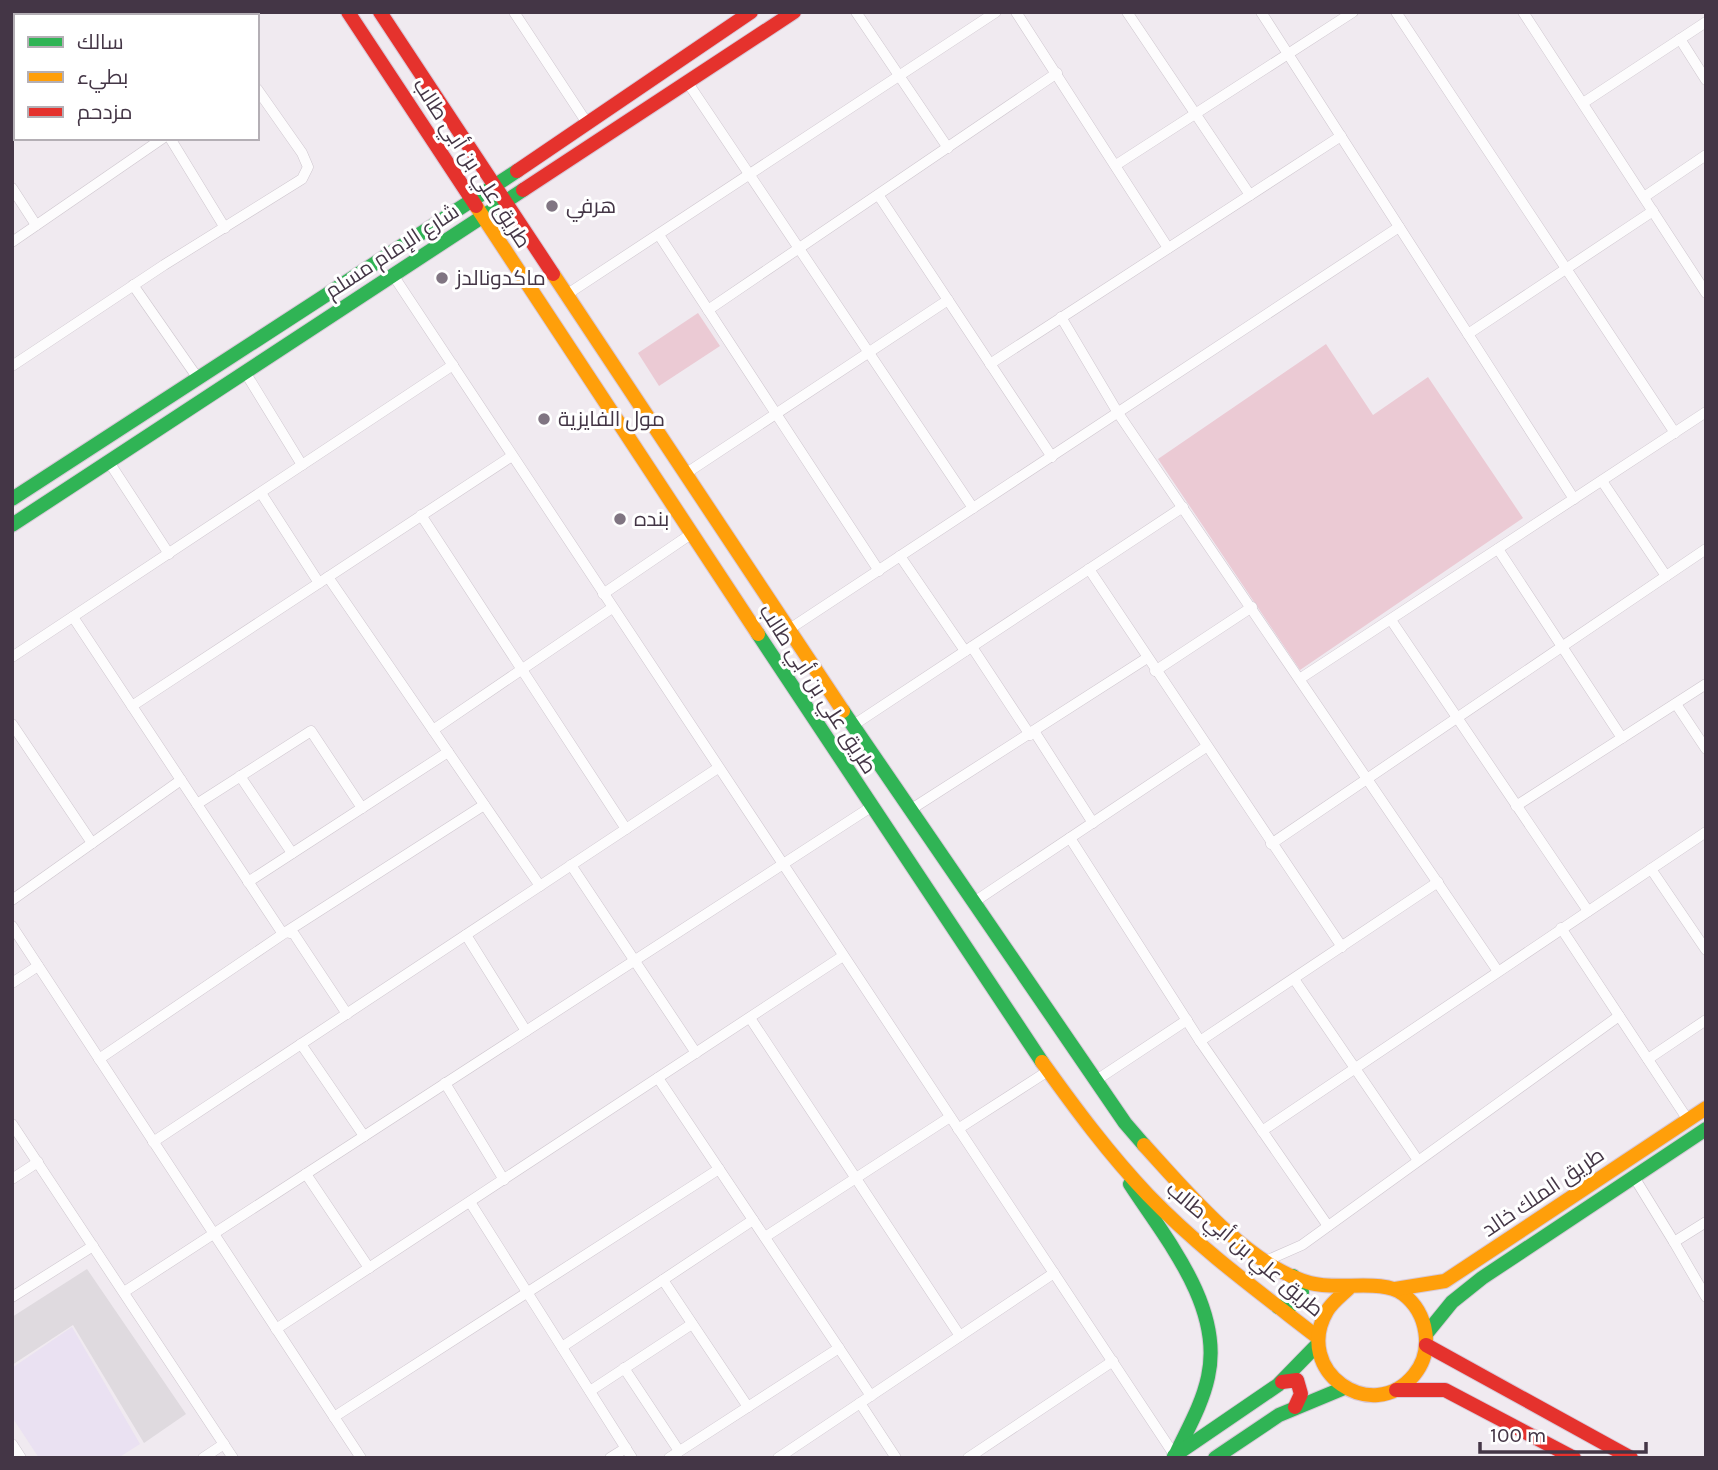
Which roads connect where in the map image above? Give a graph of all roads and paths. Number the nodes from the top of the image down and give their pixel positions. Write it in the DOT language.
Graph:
graph roads {
  1 [pos="348,12"];
  2 [pos="380,12"];
  3 [pos="514,12"];
  4 [pos="751,12"];
  5 [pos="794,12"];
  6 [pos="856,12"];
  7 [pos="996,12"];
  8 [pos="1016,12"];
  9 [pos="1128,12"];
  10 [pos="1261,12"];
  11 [pos="1353,12"];
  12 [pos="1396,12"];
  13 [pos="1523,12"];
  14 [pos="1706,22"];
  15 [pos="1680,39"];
  16 [pos="1289,54"];
  17 [pos="1057,73"];
  18 [pos="900,76"];
  19 [pos="1706,80"];
  20 [pos="688,83"];
  21 [pos="259,92"];
  22 [pos="1583,103"];
  23 [pos="1196,114"];
  24 [pos="587,123"];
  25 [pos="1341,136"];
  26 [pos="160,140"];
  27 [pos="171,140"];
  28 [pos="948,148"];
  29 [pos="1706,155"];
  30 [pos="1116,165"];
  31 [pos="749,175"];
  32 [pos="494,187"];
  33 [pos="12,188"];
  34 [pos="1250,195"];
  35 [pos="879,197"];
  36 [pos="1644,197"];
  37 [pos="472,200"];
  38 [pos="505,203"];
  39 [pos="1653,211"];
  40 [pos="482,216"];
  41 [pos="36,225"];
  42 [pos="1399,227"];
  43 [pos="225,228"];
  44 [pos="659,235"];
  45 [pos="12,242"];
  46 [pos="1168,248"];
  47 [pos="799,249"];
  48 [pos="1566,270"];
  49 [pos="393,275"];
  50 [pos="133,285"];
  51 [pos="1706,293"];
  52 [pos="566,295"];
  53 [pos="948,300"];
  54 [pos="708,310"];
  55 [pos="1061,317"];
  56 [pos="1468,334"];
  57 [pos="867,351"];
  58 [pos="990,363"];
  59 [pos="453,365"];
  60 [pos="12,366"];
  61 [pos="245,372"];
  62 [pos="197,377"];
  63 [pos="1706,412"];
  64 [pos="1118,413"];
  65 [pos="776,414"];
  66 [pos="1675,433"];
  67 [pos="512,456"];
  68 [pos="1052,457"];
  69 [pos="109,462"];
  70 [pos="302,466"];
  71 [pos="685,474"];
  72 [pos="1602,481"];
  73 [pos="261,493"];
  74 [pos="12,499"];
  75 [pos="1574,499"];
  76 [pos="1183,507"];
  77 [pos="973,508"];
  78 [pos="421,516"];
  79 [pos="12,525"];
  80 [pos="691,534"];
  81 [pos="1498,549"];
  82 [pos="1705,551"];
  83 [pos="169,554"];
  84 [pos="900,556"];
  85 [pos="1089,569"];
  86 [pos="879,570"];
  87 [pos="1666,576"];
  88 [pos="323,580"];
  89 [pos="603,594"];
  90 [pos="1252,607"];
  91 [pos="612,608"];
  92 [pos="73,617"];
  93 [pos="1391,620"];
  94 [pos="788,630"];
  95 [pos="1562,646"];
  96 [pos="968,649"];
  97 [pos="12,657"];
  98 [pos="1147,658"];
  99 [pos="523,670"];
  100 [pos="1155,671"];
  101 [pos="1301,678"];
  102 [pos="1706,684"];
  103 [pos="1676,704"];
  104 [pos="132,706"];
  105 [pos="1456,717"];
  106 [pos="12,724"];
  107 [pos="852,726"];
  108 [pos="433,730"];
  109 [pos="1032,733"];
  110 [pos="1622,738"];
  111 [pos="1206,747"];
  112 [pos="1706,749"];
  113 [pos="448,752"];
  114 [pos="718,768"];
  115 [pos="240,776"];
  116 [pos="1367,777"];
  117 [pos="181,780"];
  118 [pos="197,804"];
  119 [pos="484,805"];
  120 [pos="1516,806"];
  121 [pos="871,807"];
  122 [pos="362,808"];
  123 [pos="910,810"];
  124 [pos="1093,823"];
  125 [pos="626,829"];
  126 [pos="1706,832"];
  127 [pos="1070,838"];
  128 [pos="92,843"];
  129 [pos="1271,844"];
  130 [pos="292,853"];
  131 [pos="782,864"];
  132 [pos="571,866"];
  133 [pos="1650,869"];
  134 [pos="248,882"];
  135 [pos="1438,882"];
  136 [pos="540,886"];
  137 [pos="12,900"];
  138 [pos="974,902"];
  139 [pos="1588,911"];
  140 [pos="12,926"];
  141 [pos="1561,928"];
  142 [pos="286,932"];
  143 [pos="466,935"];
  144 [pos="1342,947"];
  145 [pos="1706,950"];
  146 [pos="843,956"];
  147 [pos="634,961"];
  148 [pos="38,966"];
  149 [pos="1497,970"];
  150 [pos="1294,979"];
  151 [pos="12,983"];
  152 [pos="346,1014"];
  153 [pos="1619,1016"];
  154 [pos="750,1018"];
  155 [pos="1187,1020"];
  156 [pos="1706,1020"];
  157 [pos="526,1031"];
  158 [pos="1200,1041"];
  159 [pos="301,1044"];
  160 [pos="696,1053"];
  161 [pos="99,1059"];
  162 [pos="1648,1059"];
  163 [pos="1354,1068"];
  164 [pos="1048,1071"];
  165 [pos="658,1078"];
  166 [pos="1095,1082"];
  167 [pos="445,1083"];
  168 [pos="1706,1108"];
  169 [pos="950,1117"];
  170 [pos="1688,1120"];
  171 [pos="12,1124"];
  172 [pos="958,1129"];
  173 [pos="1706,1129"];
  174 [pos="1262,1132"];
  175 [pos="364,1136"];
  176 [pos="153,1142"];
  177 [pos="1107,1147"];
  178 [pos="1417,1159"];
  179 [pos="38,1162"];
  180 [pos="719,1169"];
  181 [pos="306,1174"];
  182 [pos="1634,1177"];
  183 [pos="12,1179"];
  184 [pos="856,1179"];
  185 [pos="503,1180"];
  186 [pos="470,1202"];
  187 [pos="753,1220"];
  188 [pos="1706,1222"];
  189 [pos="1328,1226"];
  190 [pos="213,1234"];
  191 [pos="765,1237"];
  192 [pos="1674,1242"];
  193 [pos="93,1246"];
  194 [pos="1268,1260"];
  195 [pos="369,1268"];
  196 [pos="1054,1273"];
  197 [pos="1293,1276"];
  198 [pos="663,1280"];
  199 [pos="1437,1284"];
  200 [pos="1349,1288"];
  201 [pos="1395,1289"];
  202 [pos="124,1292"];
  203 [pos="527,1293"];
  204 [pos="12,1297"];
  205 [pos="1706,1297"];
  206 [pos="1452,1302"];
  207 [pos="1278,1307"];
  208 [pos="692,1324"];
  209 [pos="276,1329"];
  210 [pos="960,1336"];
  211 [pos="1426,1340"];
  212 [pos="1316,1341"];
  213 [pos="562,1347"];
  214 [pos="839,1348"];
  215 [pos="1112,1362"];
  216 [pos="624,1368"];
  217 [pos="1282,1381"];
  218 [pos="1344,1388"];
  219 [pos="1395,1390"];
  220 [pos="590,1391"];
  221 [pos="871,1395"];
  222 [pos="860,1403"];
  223 [pos="748,1407"];
  224 [pos="1295,1407"];
  225 [pos="334,1417"];
  226 [pos="12,1444"];
  227 [pos="224,1444"];
  228 [pos="626,1448"];
  229 [pos="679,1451"];
  230 [pos="1173,1457"];
  231 [pos="21,1458"];
  232 [pos="203,1458"];
  233 [pos="233,1458"];
  234 [pos="361,1458"];
  235 [pos="610,1458"];
  236 [pos="632,1458"];
  237 [pos="669,1458"];
  238 [pos="778,1458"];
  239 [pos="896,1458"];
  240 [pos="968,1458"];
  241 [pos="1215,1458"];
  242 [pos="1574,1458"];
  243 [pos="1631,1458"];
  1 -- 37 [label="main road, طريق علي بن أبي طالب"];
  2 -- 32 [label="main road, طريق علي بن أبي طالب"];
  3 -- 24 [label="street"];
  4 -- 24 [label="main road, شارع الإمام مسلم"];
  5 -- 20 [label="main road, شارع الإمام مسلم"];
  6 -- 18 [label="street"];
  7 -- 18 [label="street"];
  8 -- 17 [label="street"];
  9 -- 23 [label="street"];
  10 -- 16 [label="street"];
  11 -- 16 [label="street"];
  12 -- 48 [label="street"];
  13 -- 22 [label="street"];
  14 -- 15 [label="street"];
  15 -- 19 [label="street"];
  15 -- 22 [label="street"];
  16 -- 23 [label="street"];
  16 -- 25 [label="street"];
  17 -- 28 [label="street"];
  17 -- 30 [label="street"];
  18 -- 28 [label="street"];
  18 -- 31 [label="street"];
  20 -- 31 [label="street"];
  20 -- 38 [label="main road, شارع الإمام مسلم"];
  21 -- 43 [label="street"];
  22 -- 36 [label="street"];
  23 -- 30 [label="street"];
  23 -- 34 [label="street"];
  24 -- 32 [label="main road, شارع الإمام مسلم"];
  25 -- 34 [label="street"];
  25 -- 42 [label="street"];
  26 -- 41 [label="street"];
  27 -- 43 [label="street"];
  28 -- 35 [label="street"];
  29 -- 36 [label="street"];
  30 -- 46 [label="street"];
  31 -- 44 [label="street"];
  31 -- 47 [label="street"];
  32 -- 37 [label="main road, شارع الإمام مسلم"];
  32 -- 38 [label="main road, طريق علي بن أبي طالب"];
  33 -- 41 [label="street"];
  34 -- 46 [label="street"];
  35 -- 47 [label="street"];
  35 -- 53 [label="street"];
  36 -- 39 [label="street"];
  37 -- 40 [label="main road, طريق علي بن أبي طالب"];
  37 -- 62 [label="main road, شارع الإمام مسلم"];
  38 -- 40 [label="main road, شارع الإمام مسلم"];
  38 -- 52 [label="main road, طريق علي بن أبي طالب"];
  39 -- 48 [label="street"];
  39 -- 51 [label="street"];
  40 -- 49 [label="main road, شارع الإمام مسلم"];
  40 -- 80 [label="main road, طريق علي بن أبي طالب"];
  41 -- 45 [label="street"];
  42 -- 56 [label="street"];
  42 -- 64 [label="street"];
  43 -- 50 [label="street"];
  44 -- 52 [label="street"];
  44 -- 54 [label="street"];
  46 -- 55 [label="street"];
  47 -- 54 [label="street"];
  47 -- 57 [label="street"];
  48 -- 56 [label="street"];
  48 -- 66 [label="street"];
  49 -- 59 [label="street"];
  49 -- 61 [label="main road, شارع الإمام مسلم"];
  50 -- 60 [label="street"];
  50 -- 62 [label="street"];
  52 -- 71 [label="main road, طريق علي بن أبي طالب"];
  53 -- 57 [label="street"];
  53 -- 58 [label="street"];
  54 -- 65 [label="street"];
  55 -- 58 [label="street"];
  55 -- 64 [label="street"];
  56 -- 75 [label="street"];
  57 -- 65 [label="street"];
  57 -- 77 [label="street"];
  58 -- 68 [label="street"];
  59 -- 67 [label="street"];
  59 -- 70 [label="street"];
  61 -- 69 [label="main road, شارع الإمام مسلم"];
  61 -- 70 [label="street"];
  62 -- 74 [label="main road, شارع الإمام مسلم"];
  63 -- 66 [label="street"];
  64 -- 68 [label="street"];
  64 -- 76 [label="street"];
  65 -- 71 [label="street"];
  65 -- 86 [label="street"];
  66 -- 72 [label="street"];
  67 -- 78 [label="street"];
  67 -- 89 [label="street"];
  68 -- 77 [label="street"];
  69 -- 79 [label="main road, شارع الإمام مسلم"];
  69 -- 83 [label="street"];
  70 -- 73 [label="street"];
  71 -- 94 [label="main road, طريق علي بن أبي طالب"];
  72 -- 75 [label="street"];
  72 -- 87 [label="street"];
  73 -- 83 [label="street"];
  73 -- 88 [label="street"];
  75 -- 81 [label="street"];
  76 -- 85 [label="street"];
  76 -- 90 [label="street"];
  77 -- 84 [label="street"];
  78 -- 88 [label="street"];
  78 -- 99 [label="street"];
  80 -- 89 [label="street"];
  80 -- 121 [label="main road, طريق علي بن أبي طالب"];
  81 -- 93 [label="street"];
  81 -- 95 [label="street"];
  82 -- 87 [label="street"];
  83 -- 92 [label="street"];
  84 -- 86 [label="street"];
  84 -- 96 [label="street"];
  85 -- 96 [label="street"];
  85 -- 98 [label="street"];
  86 -- 94 [label="street"];
  87 -- 95 [label="street"];
  88 -- 104 [label="street"];
  88 -- 108 [label="street"];
  89 -- 91 [label="street"];
  90 -- 100 [label="street"];
  90 -- 101 [label="street"];
  91 -- 99 [label="street"];
  91 -- 114 [label="street"];
  92 -- 97 [label="street"];
  92 -- 104 [label="street"];
  93 -- 101 [label="street"];
  93 -- 105 [label="street"];
  94 -- 107 [label="main road, طريق علي بن أبي طالب"];
  95 -- 105 [label="street"];
  95 -- 110 [label="street"];
  96 -- 107 [label="street"];
  96 -- 109 [label="street"];
  98 -- 100 [label="street"];
  98 -- 109 [label="street"];
  99 -- 108 [label="street"];
  99 -- 125 [label="street"];
  100 -- 111 [label="street"];
  101 -- 116 [label="street"];
  102 -- 103 [label="street"];
  103 -- 110 [label="street"];
  103 -- 112 [label="street"];
  104 -- 117 [label="street"];
  105 -- 116 [label="street"];
  105 -- 120 [label="street"];
  106 -- 128 [label="street"];
  107 -- 123 [label="main road, طريق علي بن أبي طالب"];
  108 -- 113 [label="street"];
  109 -- 123 [label="street"];
  109 -- 124 [label="street"];
  110 -- 120 [label="street"];
  111 -- 124 [label="street"];
  111 -- 129 [label="street"];
  113 -- 119 [label="street"];
  113 -- 122 [label="street"];
  114 -- 125 [label="street"];
  114 -- 131 [label="street"];
  115 -- 118 [label="street"];
  115 -- 122 [label="street"];
  115 -- 130 [label="street"];
  116 -- 129 [label="street"];
  116 -- 135 [label="street"];
  117 -- 118 [label="street"];
  117 -- 128 [label="street"];
  118 -- 134 [label="street"];
  119 -- 136 [label="street"];
  119 -- 142 [label="street"];
  120 -- 139 [label="street"];
  121 -- 131 [label="street"];
  121 -- 164 [label="main road, طريق علي بن أبي طالب"];
  122 -- 130 [label="street"];
  123 -- 138 [label="main road, طريق علي بن أبي طالب"];
  124 -- 127 [label="street"];
  125 -- 132 [label="street"];
  126 -- 133 [label="street"];
  127 -- 138 [label="street"];
  127 -- 155 [label="street"];
  128 -- 137 [label="street"];
  129 -- 144 [label="street"];
  130 -- 134 [label="street"];
  131 -- 146 [label="street"];
  131 -- 147 [label="street"];
  132 -- 136 [label="street"];
  132 -- 147 [label="street"];
  133 -- 139 [label="street"];
  133 -- 145 [label="street"];
  134 -- 142 [label="street"];
  135 -- 144 [label="street"];
  135 -- 149 [label="street"];
  136 -- 143 [label="street"];
  138 -- 166 [label="main road, طريق علي بن أبي طالب"];
  139 -- 141 [label="street"];
  140 -- 148 [label="street"];
  141 -- 149 [label="street"];
  141 -- 153 [label="street"];
  142 -- 152 [label="street"];
  142 -- 161 [label="street"];
  143 -- 152 [label="street"];
  143 -- 157 [label="street"];
  144 -- 150 [label="street"];
  146 -- 154 [label="street"];
  146 -- 169 [label="street"];
  147 -- 157 [label="street"];
  147 -- 160 [label="street"];
  148 -- 151 [label="street"];
  148 -- 161 [label="street"];
  149 -- 163 [label="street"];
  150 -- 158 [label="street"];
  150 -- 163 [label="street"];
  152 -- 159 [label="street"];
  153 -- 162 [label="street"];
  153 -- 178 [label="street"];
  154 -- 160 [label="street"];
  154 -- 184 [label="street"];
  155 -- 158 [label="street"];
  155 -- 166 [label="street"];
  156 -- 162 [label="street"];
  157 -- 167 [label="street"];
  158 -- 174 [label="street"];
  159 -- 175 [label="street"];
  159 -- 176 [label="street"];
  160 -- 165 [label="street"];
  161 -- 176 [label="street"];
  162 -- 170 [label="street"];
  163 -- 174 [label="street"];
  163 -- 178 [label="street"];
  164 -- 172 [label="street"];
  164 -- 177 [label="main road, طريق علي بن أبي طالب"];
  165 -- 180 [label="street"];
  165 -- 185 [label="street"];
  166 -- 194 [label="main road, طريق علي بن أبي طالب"];
  167 -- 175 [label="street"];
  167 -- 185 [label="street"];
  168 -- 170 [label="main road, طريق الملك خالد"];
  169 -- 172 [label="street"];
  169 -- 184 [label="street"];
  170 -- 199 [label="main road, طريق الملك خالد"];
  171 -- 179 [label="street"];
  172 -- 196 [label="street"];
  173 -- 182 [label="main road, طريق الملك خالد"];
  174 -- 189 [label="street"];
  175 -- 181 [label="street"];
  176 -- 190 [label="street"];
  177 -- 207 [label="main road, طريق علي بن أبي طالب"];
  177 -- 230 [label="main road"];
  178 -- 189 [label="street"];
  179 -- 183 [label="street"];
  179 -- 193 [label="street"];
  180 -- 187 [label="street"];
  180 -- 203 [label="street"];
  181 -- 190 [label="street"];
  181 -- 195 [label="street"];
  182 -- 192 [label="street"];
  182 -- 206 [label="main road, طريق الملك خالد"];
  184 -- 191 [label="street"];
  184 -- 210 [label="street"];
  185 -- 186 [label="street"];
  186 -- 195 [label="street"];
  186 -- 203 [label="street"];
  187 -- 191 [label="street"];
  187 -- 198 [label="street"];
  188 -- 192 [label="street"];
  189 -- 194 [label="street"];
  190 -- 202 [label="street"];
  190 -- 209 [label="street"];
  191 -- 214 [label="street"];
  192 -- 205 [label="street"];
  193 -- 202 [label="street"];
  193 -- 204 [label="street"];
  194 -- 197 [label="main road, طريق علي بن أبي طالب"];
  195 -- 209 [label="street"];
  196 -- 210 [label="street"];
  196 -- 215 [label="street"];
  197 -- 200 [label="main road, طريق علي بن أبي طالب"];
  197 -- 207 [label="main road"];
  198 -- 208 [label="street"];
  198 -- 213 [label="street"];
  199 -- 201 [label="main road, طريق الملك خالد"];
  199 -- 206 [label="main road"];
  200 -- 201 [label="main road"];
  200 -- 212 [label="main road"];
  201 -- 211 [label="main road"];
  202 -- 227 [label="street"];
  203 -- 213 [label="street"];
  203 -- 225 [label="street"];
  206 -- 211 [label="main road, طريق الملك خالد"];
  207 -- 212 [label="main road, طريق علي بن أبي طالب"];
  208 -- 216 [label="street"];
  208 -- 223 [label="street"];
  209 -- 225 [label="street"];
  210 -- 221 [label="street"];
  211 -- 219 [label="main road"];
  211 -- 243 [label="main road"];
  212 -- 217 [label="main road"];
  212 -- 218 [label="main road"];
  213 -- 220 [label="street"];
  214 -- 221 [label="street"];
  214 -- 223 [label="street"];
  215 -- 230 [label="street"];
  215 -- 240 [label="street"];
  216 -- 220 [label="street"];
  216 -- 229 [label="street"];
  217 -- 224 [label="main road"];
  217 -- 230 [label="main road"];
  218 -- 219 [label="main road"];
  218 -- 224 [label="main road"];
  219 -- 242 [label="main road"];
  220 -- 228 [label="street"];
  221 -- 222 [label="street"];
  222 -- 238 [label="street"];
  222 -- 239 [label="street"];
  223 -- 229 [label="street"];
  224 -- 241 [label="main road"];
  225 -- 234 [label="street"];
  226 -- 231 [label="street"];
  227 -- 232 [label="street"];
  227 -- 233 [label="street"];
  228 -- 235 [label="street"];
  228 -- 236 [label="street"];
  229 -- 237 [label="street"];
}
